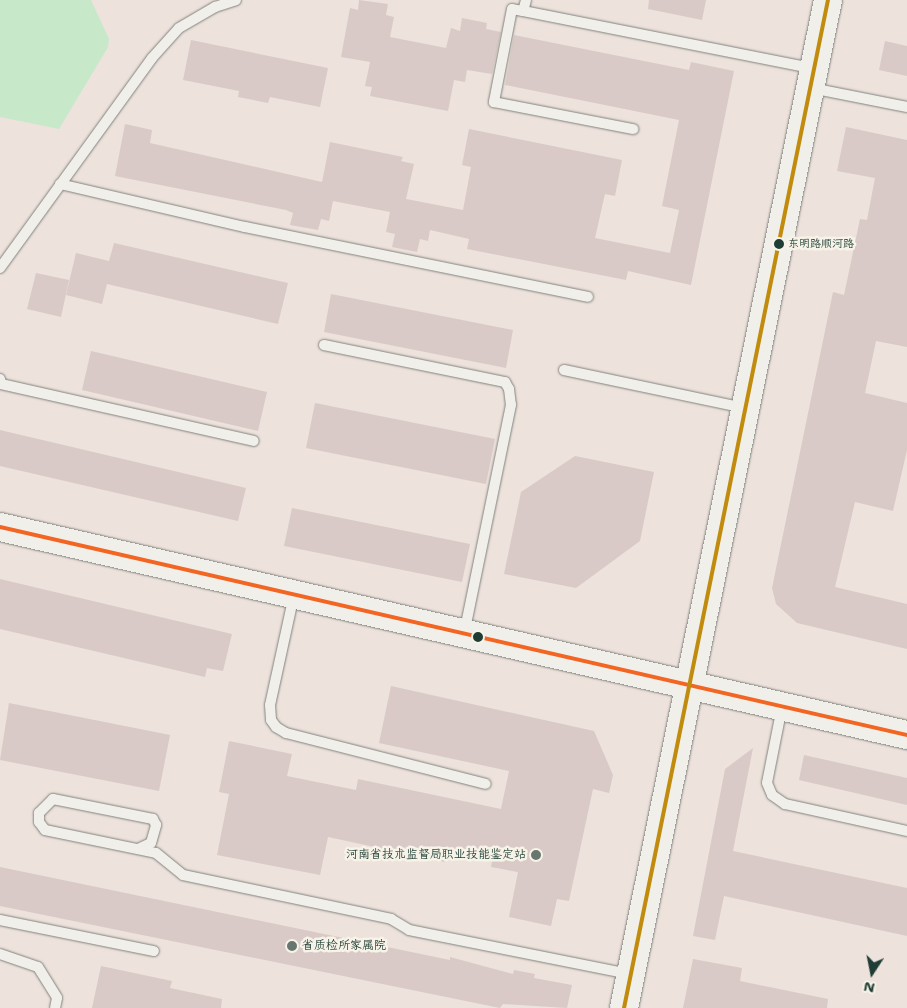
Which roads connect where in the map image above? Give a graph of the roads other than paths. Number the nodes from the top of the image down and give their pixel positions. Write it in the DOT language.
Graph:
graph roads {
  1 [pos="236,0"];
  2 [pos="526,0"];
  3 [pos="828,0"];
  4 [pos="524,11"];
  5 [pos="812,78"];
  6 [pos="907,107"];
  7 [pos="633,129"];
  8 [pos="60,184"];
  9 [pos="0,268"];
  10 [pos="588,297"];
  11 [pos="324,345"];
  12 [pos="564,370"];
  13 [pos="0,379"];
  14 [pos="746,408"];
  15 [pos="254,441"];
  16 [pos="0,527"];
  17 [pos="294,595"];
  18 [pos="464,634"];
  19 [pos="690,686"];
  20 [pos="782,706"];
  21 [pos="907,735"];
  22 [pos="486,784"];
  23 [pos="907,831"];
  24 [pos="138,849"];
  25 [pos="0,920"];
  26 [pos="154,952"];
  27 [pos="0,954"];
  28 [pos="631,974"];
  29 [pos="55,1008"];
  30 [pos="624,1008"];
  1 -- 8 [label="lane"];
  2 -- 4 [label="lane"];
  3 -- 5 [label="street"];
  4 -- 5 [label="lane"];
  4 -- 7 [label="lane"];
  5 -- 6 [label="lane"];
  5 -- 14 [label="street"];
  8 -- 9 [label="lane"];
  8 -- 10 [label="lane"];
  11 -- 18 [label="lane"];
  12 -- 14 [label="lane"];
  13 -- 15 [label="lane"];
  14 -- 19 [label="street"];
  16 -- 17 [label="street"];
  17 -- 18 [label="street"];
  17 -- 22 [label="lane"];
  18 -- 19 [label="street"];
  19 -- 20 [label="street"];
  19 -- 28 [label="street"];
  20 -- 21 [label="street"];
  20 -- 23 [label="lane"];
  24 -- 24 [label="lane"];
  24 -- 28 [label="lane"];
  25 -- 26 [label="lane"];
  27 -- 29 [label="lane"];
  28 -- 30 [label="street"];
}
